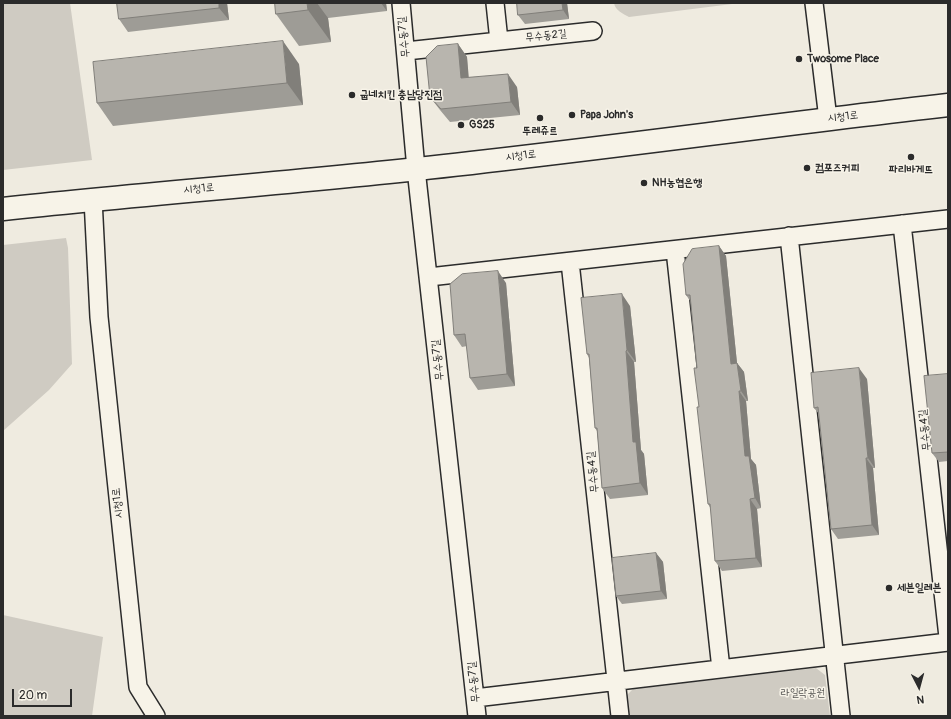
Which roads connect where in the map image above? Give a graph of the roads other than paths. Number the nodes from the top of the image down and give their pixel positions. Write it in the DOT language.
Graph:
graph roads {
  1 [pos="401,3"];
  2 [pos="495,3"];
  3 [pos="814,3"];
  4 [pos="593,31"];
  5 [pos="499,41"];
  6 [pos="406,51"];
  7 [pos="948,105"];
  8 [pos="828,119"];
  9 [pos="416,169"];
  10 [pos="93,199"];
  11 [pos="3,209"];
  12 [pos="948,219"];
  13 [pos="902,224"];
  14 [pos="789,236"];
  15 [pos="675,250"];
  16 [pos="570,262"];
  17 [pos="428,277"];
  18 [pos="948,637"];
  19 [pos="948,642"];
  20 [pos="835,655"];
  21 [pos="721,669"];
  22 [pos="616,682"];
  23 [pos="475,698"];
  24 [pos="156,716"];
  25 [pos="477,716"];
  26 [pos="620,716"];
  27 [pos="841,716"];
  1 -- 6 [label="street, 무수동7길"];
  2 -- 5 [label="street"];
  3 -- 8 [label="street"];
  4 -- 5 [label="street, 무수동2길"];
  5 -- 6 [label="street, 무수동2길"];
  6 -- 9 [label="street, 무수동7길"];
  7 -- 8 [label="street, 시청1로"];
  8 -- 9 [label="street, 시청1로"];
  9 -- 10 [label="street, 시청1로"];
  9 -- 17 [label="street, 무수동7길"];
  10 -- 11 [label="street, 시청1로"];
  10 -- 24 [label="street, 시청1로"];
  12 -- 13 [label="street"];
  13 -- 14 [label="street"];
  13 -- 18 [label="street, 무수동4길"];
  14 -- 15 [label="street"];
  14 -- 20 [label="street"];
  15 -- 16 [label="street"];
  15 -- 21 [label="street"];
  16 -- 17 [label="street"];
  16 -- 22 [label="street, 무수동4길"];
  17 -- 23 [label="street, 무수동7길"];
  19 -- 20 [label="street"];
  20 -- 21 [label="street"];
  20 -- 27 [label="street"];
  21 -- 22 [label="street"];
  22 -- 23 [label="street"];
  22 -- 26 [label="street, 무수동4길"];
  23 -- 25 [label="street, 무수동7길"];
}
